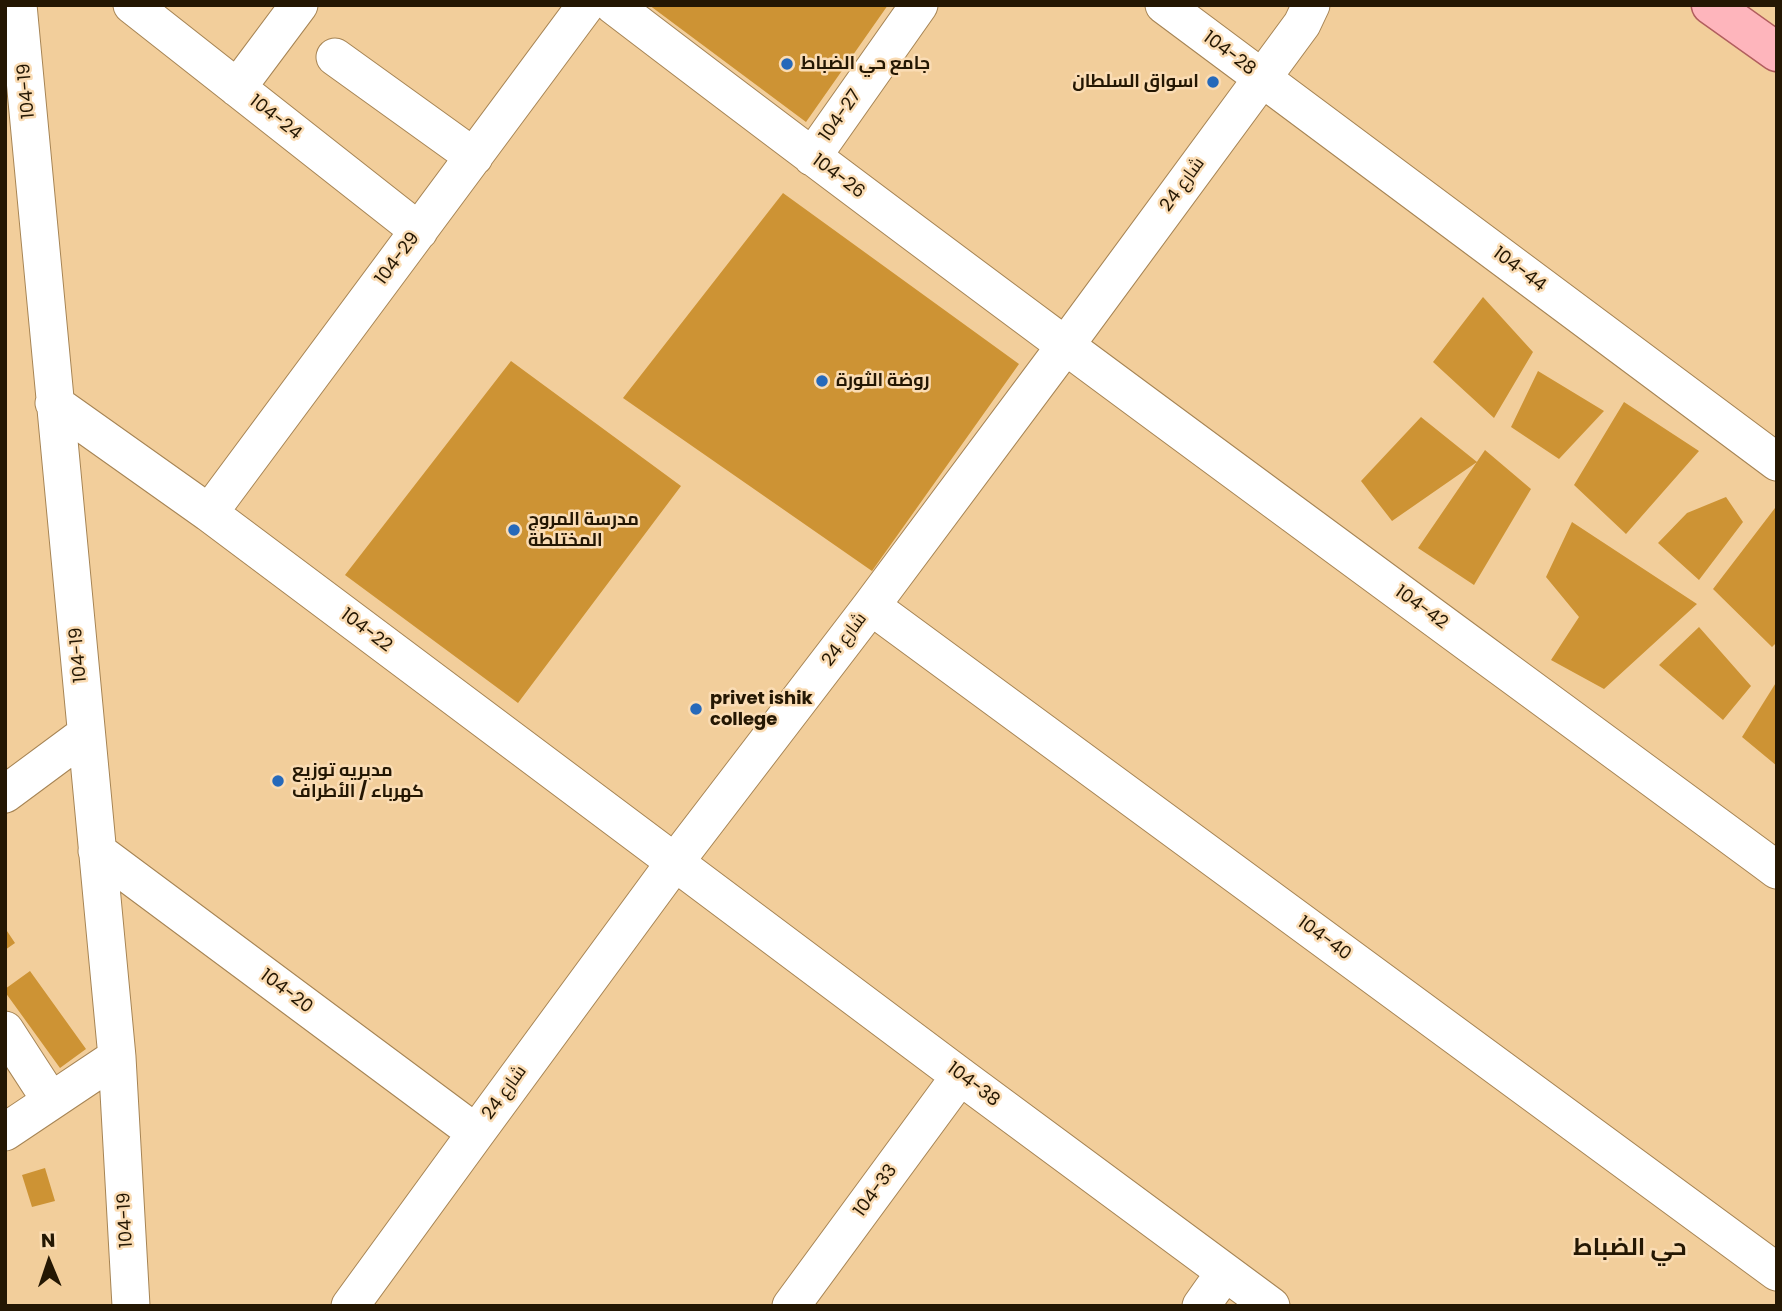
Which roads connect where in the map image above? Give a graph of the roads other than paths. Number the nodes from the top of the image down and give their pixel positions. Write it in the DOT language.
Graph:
graph roads {
  1 [pos="18,5"];
  2 [pos="132,5"];
  3 [pos="299,5"];
  4 [pos="586,5"];
  5 [pos="613,5"];
  6 [pos="919,5"];
  7 [pos="1164,5"];
  8 [pos="1711,5"];
  9 [pos="1310,11"];
  10 [pos="1777,52"];
  11 [pos="335,57"];
  12 [pos="16,72"];
  13 [pos="1261,78"];
  14 [pos="237,88"];
  15 [pos="474,157"];
  16 [pos="812,157"];
  17 [pos="419,231"];
  18 [pos="1065,346"];
  19 [pos="54,403"];
  20 [pos="1777,462"];
  21 [pos="209,513"];
  22 [pos="871,607"];
  23 [pos="86,734"];
  24 [pos="8,786"];
  25 [pos="97,851"];
  26 [pos="676,862"];
  27 [pos="1777,870"];
  28 [pos="5,1030"];
  29 [pos="117,1057"];
  30 [pos="960,1076"];
  31 [pos="51,1101"];
  32 [pos="5,1132"];
  33 [pos="476,1133"];
  34 [pos="1226,1272"];
  35 [pos="1777,1272"];
  36 [pos="131,1306"];
  37 [pos="350,1306"];
  38 [pos="791,1306"];
  39 [pos="1201,1306"];
  40 [pos="1271,1306"];
  1 -- 12 [label="street, 104-19"];
  2 -- 14 [label="street, 104-24"];
  3 -- 14 [label="street"];
  4 -- 15 [label="street, 104-29"];
  5 -- 16 [label="street, 104-26"];
  6 -- 16 [label="street, 104-27"];
  7 -- 13 [label="street, 104-28"];
  8 -- 10 [label="main road"];
  9 -- 13 [label="street, شارع 24"];
  11 -- 15 [label="street"];
  12 -- 19 [label="street, 104-19"];
  13 -- 18 [label="street, شارع 24"];
  13 -- 20 [label="street, 104-44"];
  14 -- 17 [label="street, 104-24"];
  15 -- 17 [label="street, 104-29"];
  16 -- 18 [label="street, 104-26"];
  17 -- 21 [label="street, 104-29"];
  18 -- 22 [label="street, شارع 24"];
  18 -- 27 [label="street, 104-42"];
  19 -- 21 [label="street, 104-22"];
  19 -- 23 [label="street, 104-19"];
  21 -- 26 [label="street, 104-22"];
  22 -- 26 [label="street, شارع 24"];
  22 -- 35 [label="street, 104-40"];
  23 -- 24 [label="street"];
  23 -- 25 [label="street, 104-19"];
  25 -- 29 [label="street, 104-19"];
  25 -- 33 [label="street, 104-20"];
  26 -- 30 [label="street, 104-38"];
  26 -- 33 [label="street, شارع 24"];
  28 -- 31 [label="street"];
  29 -- 31 [label="street"];
  29 -- 36 [label="street, 104-19"];
  30 -- 34 [label="street, 104-38"];
  30 -- 38 [label="street, 104-33"];
  31 -- 32 [label="street"];
  33 -- 37 [label="street, شارع 24"];
  34 -- 39 [label="street"];
  34 -- 40 [label="street, 104-38"];
}
